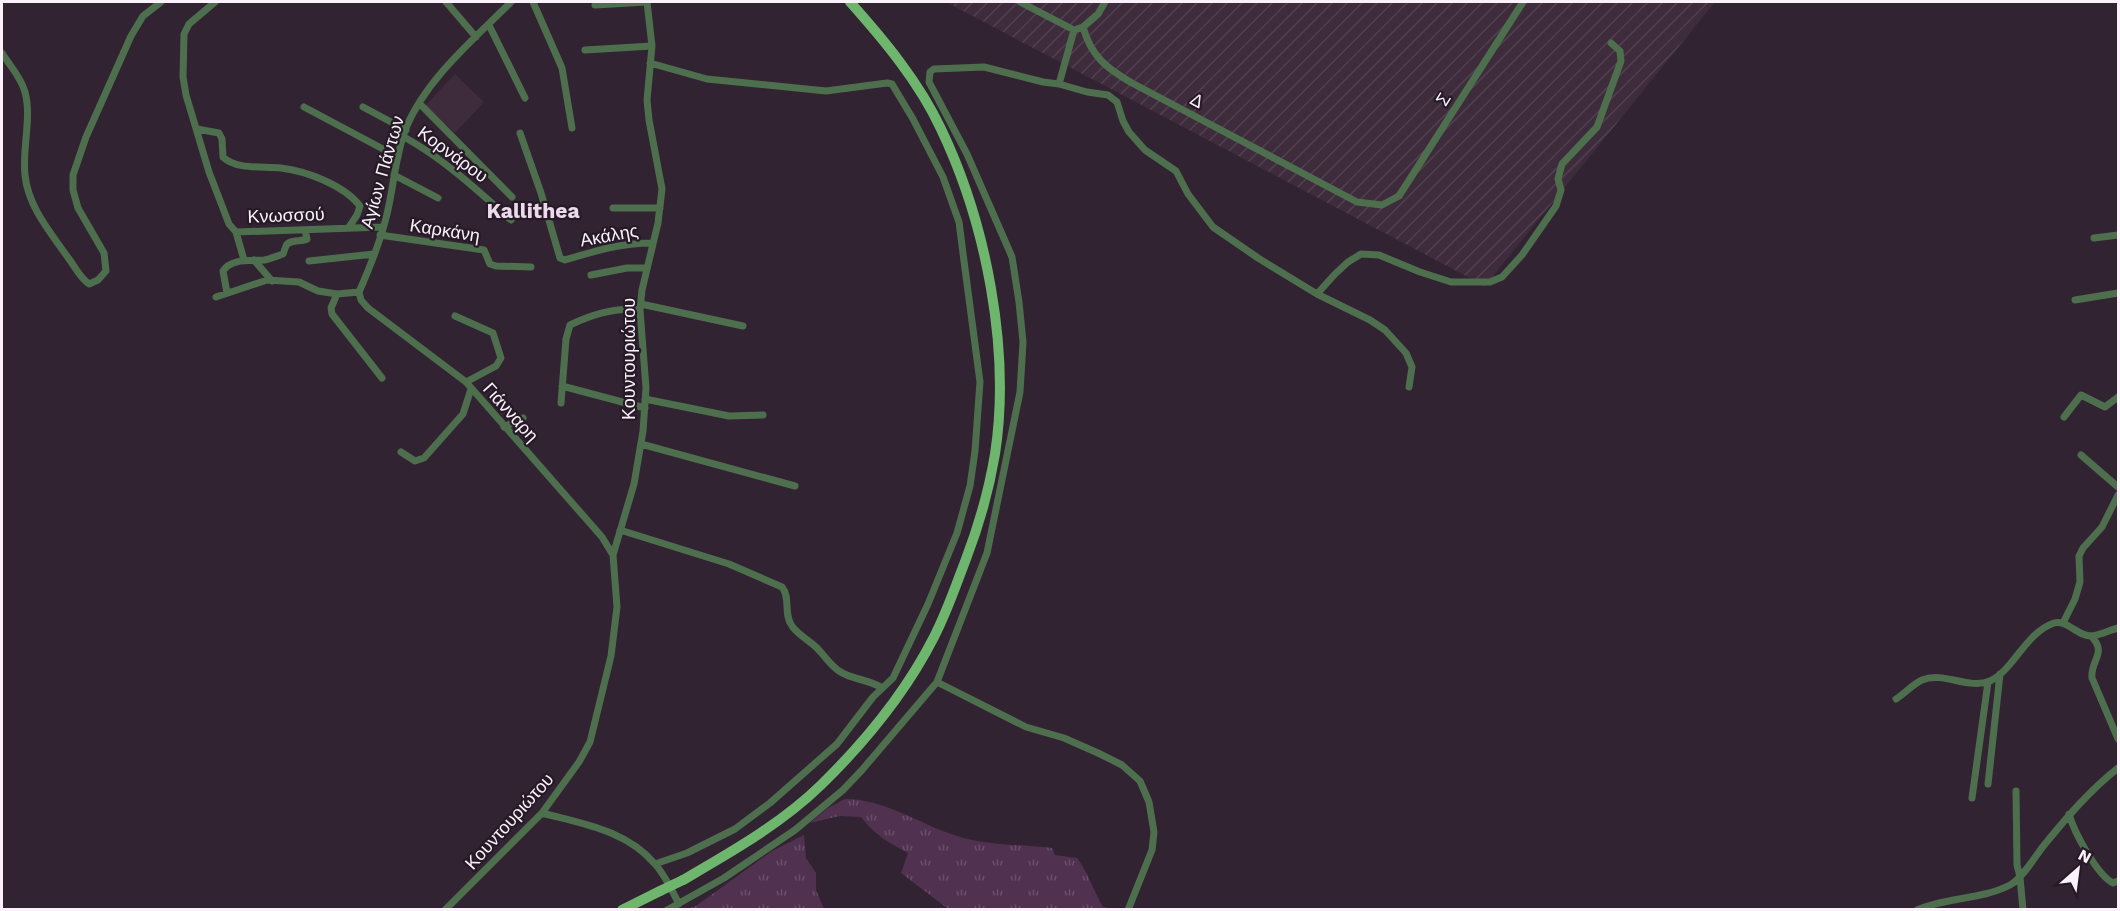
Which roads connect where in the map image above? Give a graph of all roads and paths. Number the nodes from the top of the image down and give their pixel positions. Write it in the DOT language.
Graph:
graph roads {
  1 [pos="161,2"];
  2 [pos="215,2"];
  3 [pos="446,2"];
  4 [pos="511,2"];
  5 [pos="533,2"];
  6 [pos="647,2"];
  7 [pos="850,2"];
  8 [pos="1020,2"];
  9 [pos="1105,2"];
  10 [pos="1523,2"];
  11 [pos="595,5"];
  12 [pos="489,25"];
  13 [pos="1083,27"];
  14 [pos="1074,30"];
  15 [pos="476,37"];
  16 [pos="1611,43"];
  17 [pos="651,46"];
  18 [pos="585,50"];
  19 [pos="2,53"];
  20 [pos="650,63"];
  21 [pos="1059,84"];
  22 [pos="525,98"];
  23 [pos="419,103"];
  24 [pos="304,107"];
  25 [pos="363,107"];
  26 [pos="196,126"];
  27 [pos="572,128"];
  28 [pos="405,133"];
  29 [pos="520,133"];
  30 [pos="398,157"];
  31 [pos="394,175"];
  32 [pos="512,196"];
  33 [pos="438,198"];
  34 [pos="1383,205"];
  35 [pos="613,208"];
  36 [pos="660,208"];
  37 [pos="511,220"];
  38 [pos="349,227"];
  39 [pos="383,227"];
  40 [pos="305,230"];
  41 [pos="236,232"];
  42 [pos="380,235"];
  43 [pos="2118,235"];
  44 [pos="2094,238"];
  45 [pos="652,243"];
  46 [pos="374,254"];
  47 [pos="244,260"];
  48 [pos="255,260"];
  49 [pos="309,261"];
  50 [pos="531,267"];
  51 [pos="647,268"];
  52 [pos="591,274"];
  53 [pos="272,280"];
  54 [pos="358,292"];
  55 [pos="227,293"];
  56 [pos="2118,293"];
  57 [pos="337,294"];
  58 [pos="1317,294"];
  59 [pos="216,297"];
  60 [pos="2075,300"];
  61 [pos="641,307"];
  62 [pos="455,316"];
  63 [pos="744,326"];
  64 [pos="382,378"];
  65 [pos="466,382"];
  66 [pos="562,386"];
  67 [pos="1409,387"];
  68 [pos="471,389"];
  69 [pos="2118,397"];
  70 [pos="645,399"];
  71 [pos="561,403"];
  72 [pos="645,408"];
  73 [pos="764,415"];
  74 [pos="2064,417"];
  75 [pos="523,418"];
  76 [pos="504,427"];
  77 [pos="641,444"];
  78 [pos="401,452"];
  79 [pos="2081,455"];
  80 [pos="795,486"];
  81 [pos="2118,487"];
  82 [pos="2118,495"];
  83 [pos="620,530"];
  84 [pos="613,555"];
  85 [pos="2063,623"];
  86 [pos="2118,628"];
  87 [pos="2091,636"];
  88 [pos="2000,674"];
  89 [pos="937,682"];
  90 [pos="1989,682"];
  91 [pos="882,688"];
  92 [pos="1896,699"];
  93 [pos="2118,739"];
  94 [pos="2118,768"];
  95 [pos="1988,784"];
  96 [pos="2016,791"];
  97 [pos="1971,798"];
  98 [pos="542,813"];
  99 [pos="2069,814"];
  100 [pos="655,864"];
  101 [pos="2020,878"];
  102 [pos="2118,881"];
  103 [pos="679,904"];
  104 [pos="445,909"];
  105 [pos="622,909"];
  106 [pos="667,909"];
  107 [pos="1128,909"];
  108 [pos="1917,909"];
  109 [pos="2023,909"];
  1 -- 19 [label="street"];
  2 -- 26 [label="street, Κνωσσού"];
  3 -- 15 [label="street"];
  4 -- 12 [label="street, Αγίων Πάντων"];
  5 -- 27 [label="street"];
  6 -- 11 [label="street"];
  6 -- 17 [label="street, Κουντουριώτου"];
  7 -- 105 [label="main road, bridge"];
  8 -- 14 [label="street"];
  9 -- 13 [label="street"];
  10 -- 34 [label="street, Σ"];
  12 -- 15 [label="street, Αγίων Πάντων"];
  12 -- 22 [label="street"];
  13 -- 14 [label="street"];
  13 -- 34 [label="street, Δ"];
  14 -- 21 [label="street"];
  15 -- 23 [label="street, Αγίων Πάντων"];
  16 -- 58 [label="street"];
  17 -- 18 [label="street"];
  17 -- 20 [label="street, Κουντουριώτου"];
  20 -- 36 [label="street, Κουντουριώτου"];
  20 -- 91 [label="street"];
  21 -- 58 [label="street"];
  21 -- 89 [label="street"];
  23 -- 28 [label="street, Αγίων Πάντων"];
  23 -- 32 [label="street"];
  24 -- 30 [label="street"];
  25 -- 28 [label="street, Κορνάρου"];
  26 -- 38 [label="street"];
  26 -- 41 [label="street, Κνωσσού"];
  28 -- 30 [label="street, Αγίων Πάντων"];
  28 -- 37 [label="street, Κορνάρου"];
  29 -- 45 [label="street, Ακάλης"];
  30 -- 31 [label="street, Αγίων Πάντων"];
  31 -- 33 [label="street"];
  31 -- 39 [label="street, Αγίων Πάντων"];
  35 -- 36 [label="street"];
  36 -- 45 [label="street, Κουντουριώτου"];
  38 -- 39 [label="street, Κνωσσού"];
  38 -- 40 [label="street, Κνωσσού"];
  39 -- 42 [label="street, Αγίων Πάντων"];
  40 -- 41 [label="street, Κνωσσού"];
  40 -- 48 [label="street"];
  41 -- 47 [label="street"];
  42 -- 46 [label="street, Αγίων Πάντων"];
  42 -- 50 [label="street, Καρκάνη"];
  43 -- 44 [label="street"];
  45 -- 51 [label="street, Κουντουριώτου"];
  46 -- 49 [label="street"];
  46 -- 54 [label="street, Αγίων Πάντων"];
  47 -- 48 [label="street"];
  47 -- 55 [label="street"];
  48 -- 53 [label="street"];
  51 -- 52 [label="street"];
  51 -- 61 [label="street, Κουντουριώτου"];
  53 -- 55 [label="street"];
  53 -- 57 [label="street"];
  54 -- 57 [label="street"];
  54 -- 65 [label="street, Γιάνναρη"];
  55 -- 59 [label="street"];
  56 -- 60 [label="street"];
  57 -- 64 [label="street"];
  58 -- 67 [label="street"];
  61 -- 63 [label="street"];
  61 -- 66 [label="street"];
  61 -- 70 [label="street, Κουντουριώτου"];
  62 -- 65 [label="street"];
  65 -- 68 [label="street, Γιάνναρη"];
  66 -- 71 [label="street"];
  66 -- 72 [label="street"];
  68 -- 76 [label="street, Γιάνναρη"];
  68 -- 78 [label="street"];
  69 -- 74 [label="street"];
  70 -- 72 [label="street, Κουντουριώτου"];
  70 -- 73 [label="street"];
  72 -- 77 [label="street, Κουντουριώτου"];
  75 -- 76 [label="street"];
  76 -- 84 [label="street, Γιάνναρη"];
  77 -- 80 [label="street"];
  77 -- 83 [label="street, Κουντουριώτου"];
  79 -- 81 [label="street"];
  82 -- 85 [label="street"];
  83 -- 84 [label="street, Κουντουριώτου"];
  83 -- 91 [label="street"];
  84 -- 98 [label="street, Κουντουριώτου"];
  85 -- 87 [label="street"];
  85 -- 88 [label="street"];
  86 -- 87 [label="street"];
  87 -- 93 [label="street"];
  88 -- 90 [label="street"];
  88 -- 95 [label="street"];
  89 -- 103 [label="street"];
  89 -- 107 [label="street"];
  90 -- 92 [label="street"];
  90 -- 97 [label="street"];
  91 -- 100 [label="street"];
  94 -- 99 [label="street"];
  96 -- 101 [label="street"];
  98 -- 100 [label="street"];
  98 -- 104 [label="street, Κουντουριώτου"];
  99 -- 101 [label="street"];
  99 -- 102 [label="street"];
  100 -- 103 [label="street"];
  101 -- 108 [label="street"];
  101 -- 109 [label="street"];
  103 -- 106 [label="street"];
}
